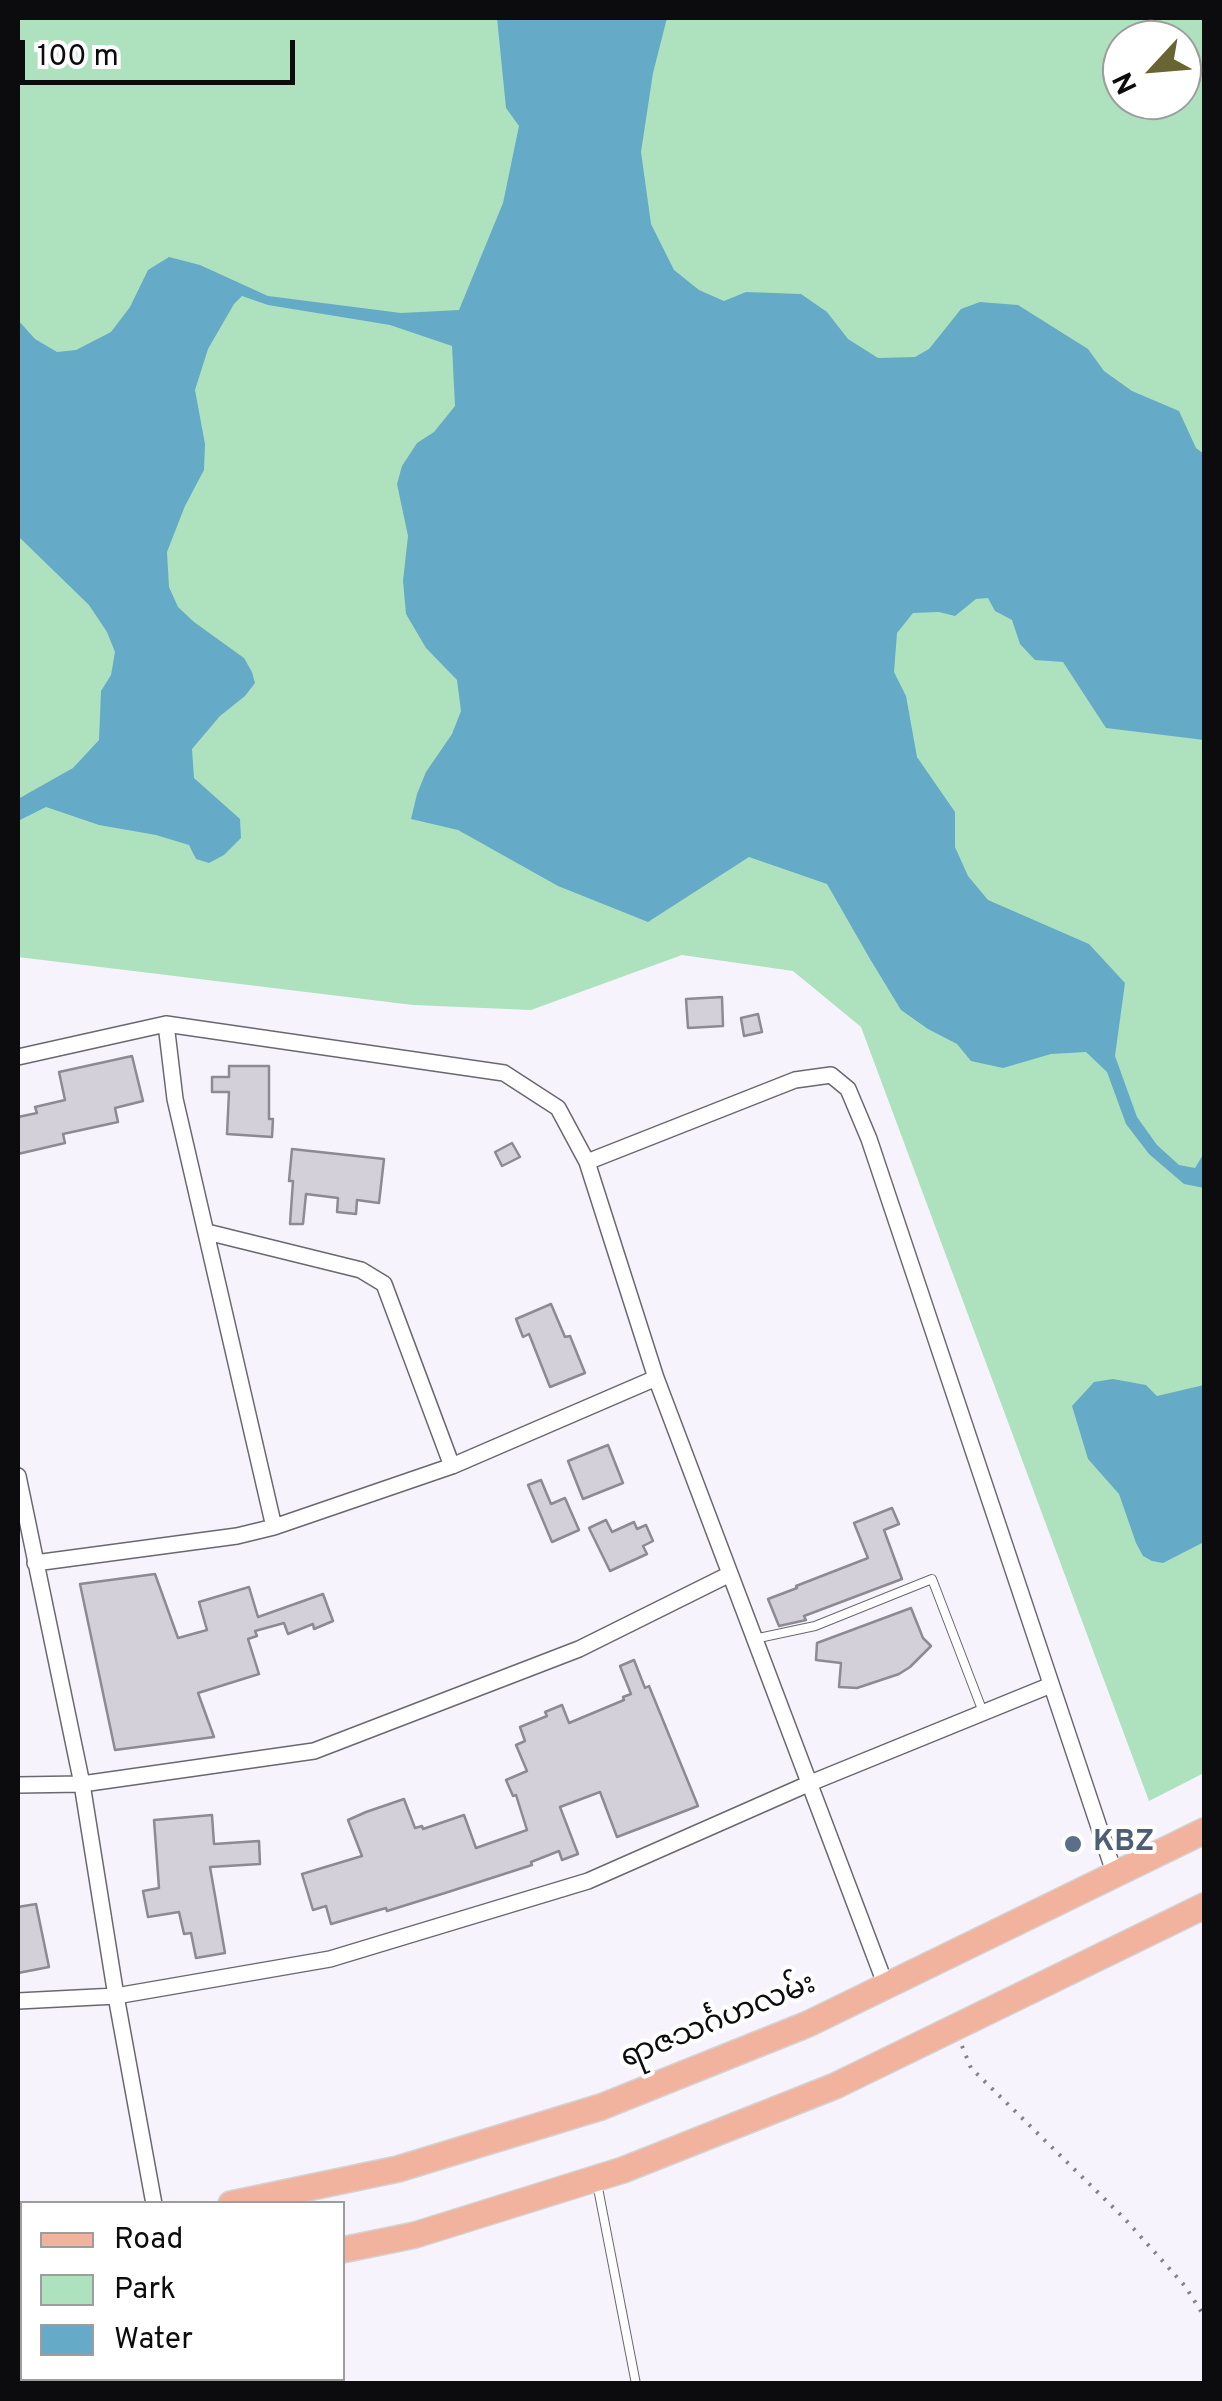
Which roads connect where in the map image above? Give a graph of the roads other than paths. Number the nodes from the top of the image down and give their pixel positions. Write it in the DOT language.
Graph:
graph roads {
  1 [pos="166,1024"];
  2 [pos="18,1057"];
  3 [pos="588,1162"];
  4 [pos="207,1232"];
  5 [pos="656,1378"];
  6 [pos="452,1466"];
  7 [pos="18,1476"];
  8 [pos="274,1527"];
  9 [pos="34,1563"];
  10 [pos="730,1574"];
  11 [pos="754,1638"];
  12 [pos="1051,1685"];
  13 [pos="983,1712"];
  14 [pos="82,1784"];
  15 [pos="808,1784"];
  16 [pos="18,1785"];
  17 [pos="1204,1831"];
  18 [pos="1114,1875"];
  19 [pos="1204,1906"];
  20 [pos="886,1986"];
  21 [pos="116,1996"];
  22 [pos="18,2001"];
  23 [pos="596,2179"];
  24 [pos="153,2201"];
  25 [pos="245,2201"];
  26 [pos="345,2249"];
  27 [pos="636,2384"];
  1 -- 2 [label="street"];
  1 -- 3 [label="street"];
  1 -- 4 [label="street"];
  3 -- 5 [label="street"];
  3 -- 12 [label="street"];
  4 -- 6 [label="street"];
  4 -- 8 [label="street"];
  5 -- 6 [label="street"];
  5 -- 10 [label="street"];
  6 -- 8 [label="street"];
  7 -- 9 [label="street"];
  8 -- 9 [label="street"];
  9 -- 14 [label="street"];
  10 -- 11 [label="street"];
  10 -- 14 [label="street"];
  11 -- 13 [label="lane"];
  11 -- 15 [label="street"];
  12 -- 13 [label="street"];
  12 -- 18 [label="street"];
  13 -- 15 [label="street"];
  14 -- 16 [label="street"];
  14 -- 21 [label="street"];
  15 -- 20 [label="street"];
  15 -- 21 [label="street"];
  17 -- 18 [label="main road, ရာဇသင်္ဂဟလမ်း"];
  18 -- 20 [label="main road, ရာဇသင်္ဂဟလမ်း"];
  19 -- 23 [label="main road"];
  20 -- 25 [label="main road, ရာဇသင်္ဂဟလမ်း"];
  21 -- 22 [label="street"];
  21 -- 24 [label="street"];
  23 -- 26 [label="main road"];
  23 -- 27 [label="lane"];
}
